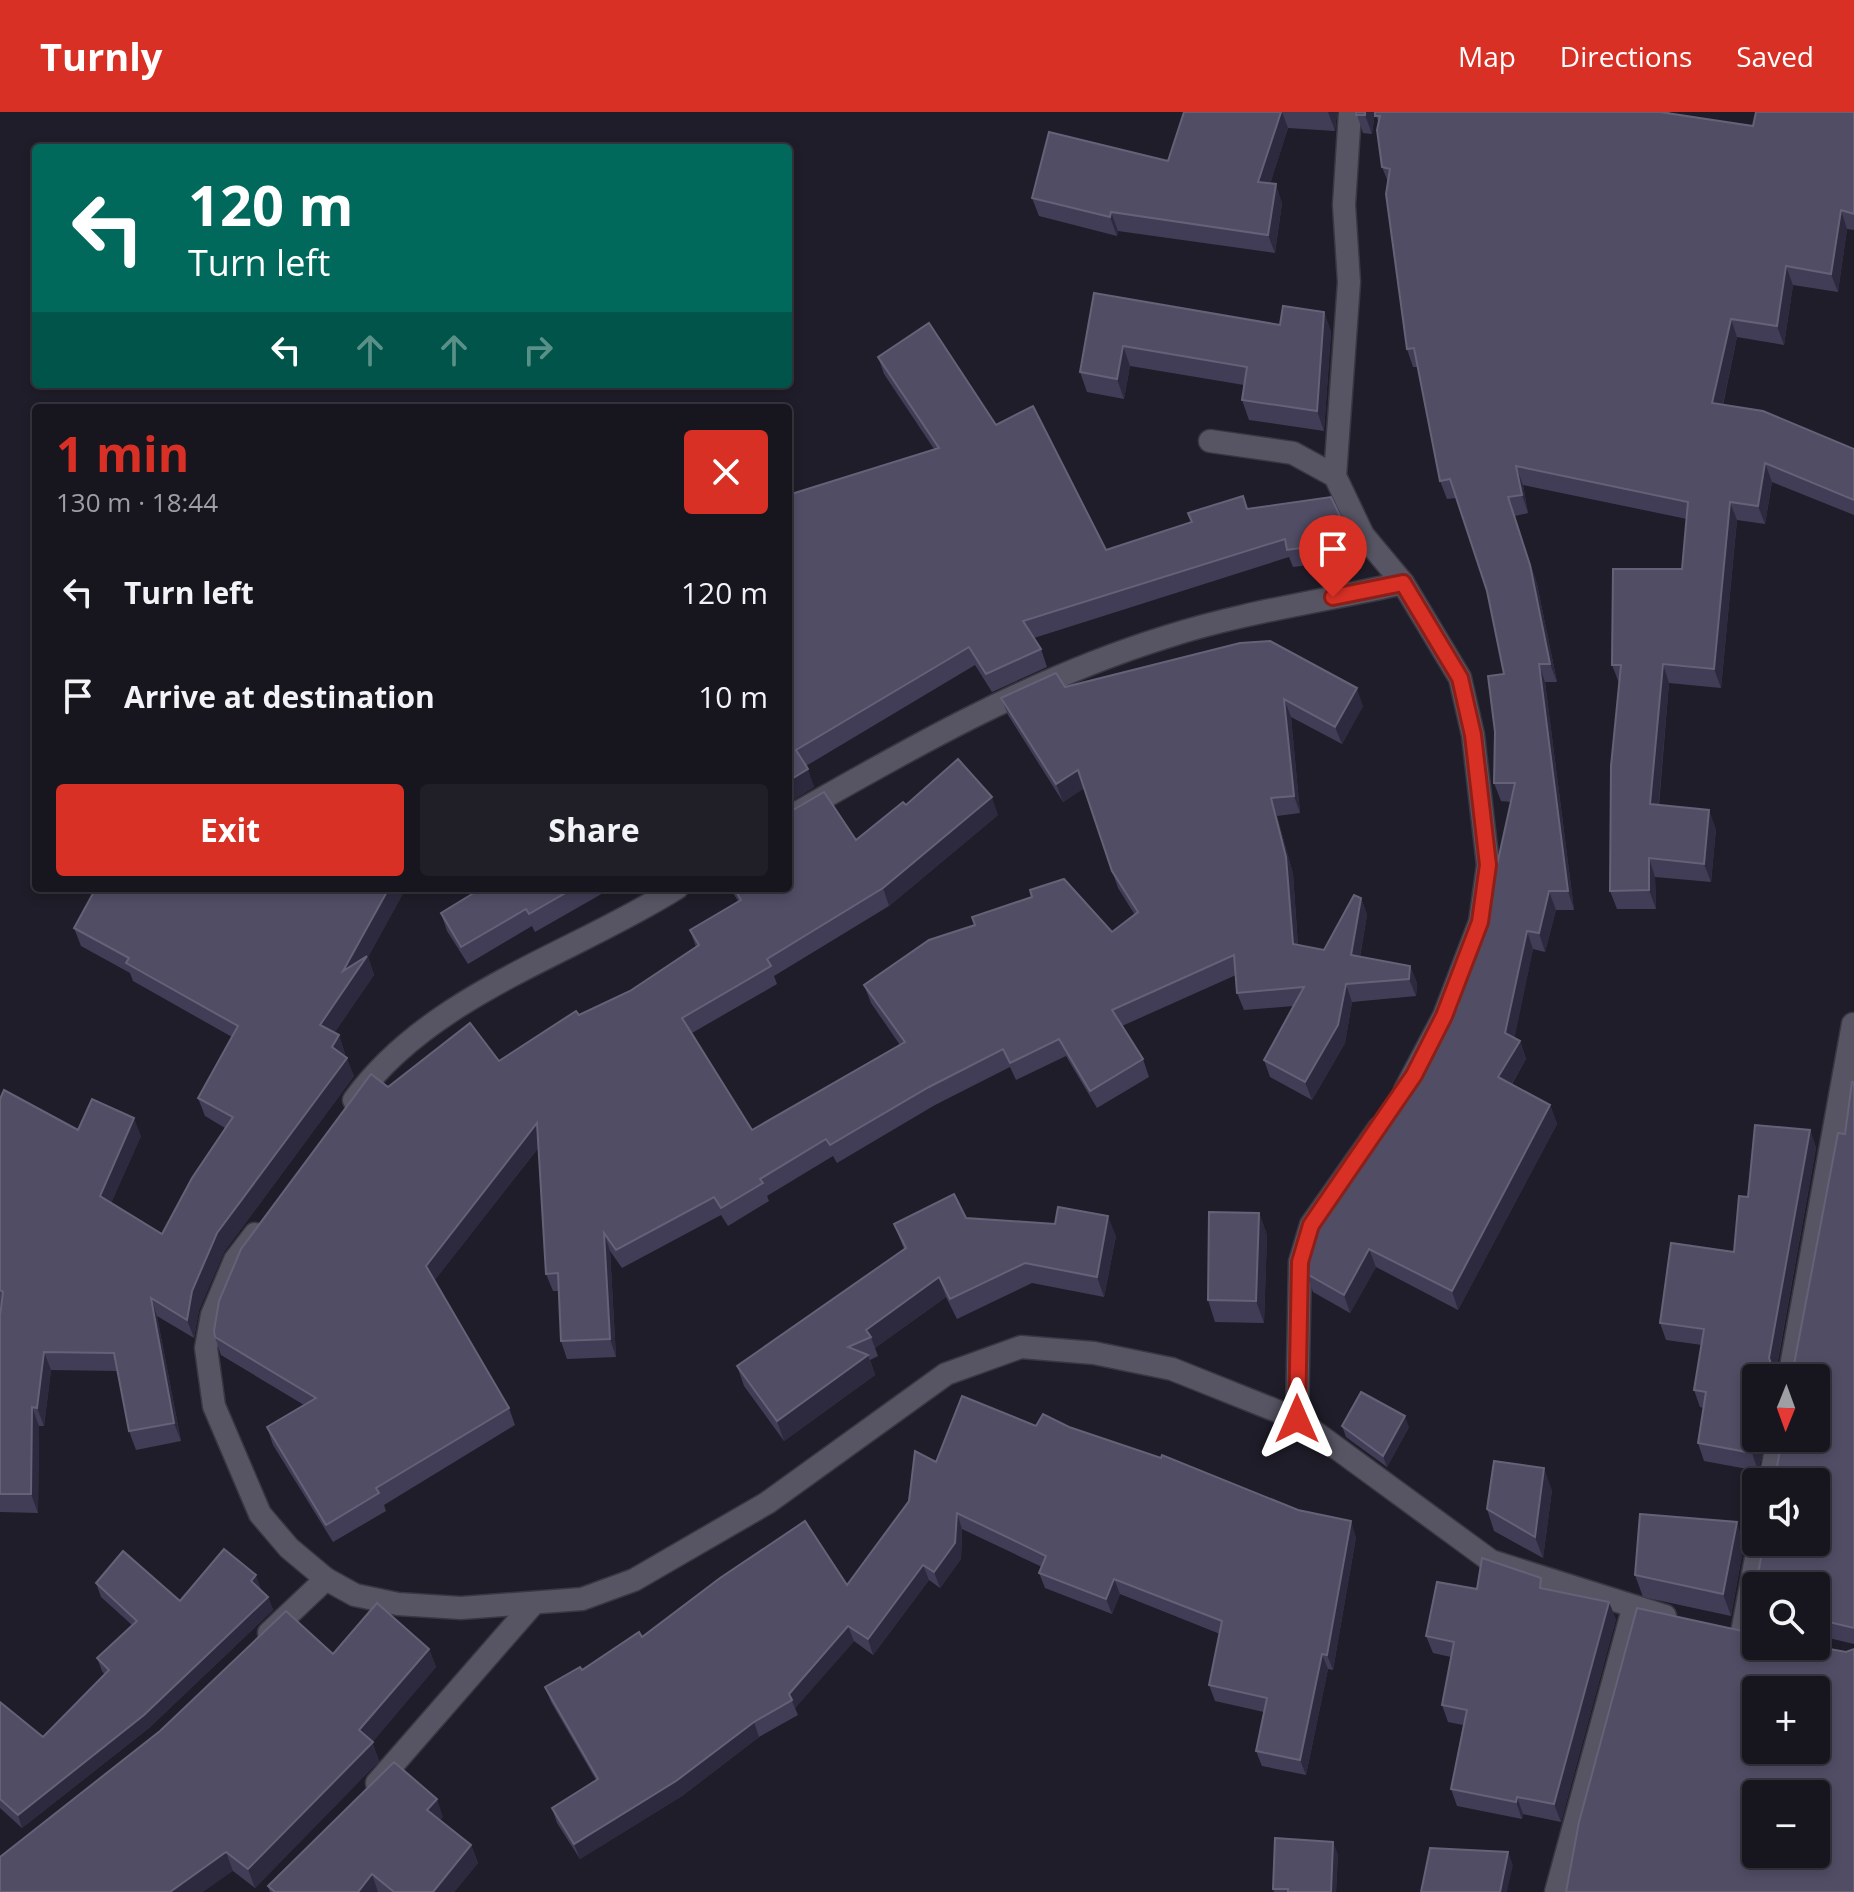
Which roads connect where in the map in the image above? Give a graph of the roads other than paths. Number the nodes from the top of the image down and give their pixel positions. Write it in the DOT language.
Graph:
graph roads {
  1 [pos="1350,112"];
  2 [pos="1210,441"];
  3 [pos="1335,476"];
  4 [pos="1403,583"];
  5 [pos="792,816"];
  6 [pos="670,892"];
  7 [pos="1853,1024"];
  8 [pos="341,1118"];
  9 [pos="270,1214"];
  10 [pos="1792,1364"];
  11 [pos="1297,1419"];
  12 [pos="326,1579"];
  13 [pos="534,1603"];
  14 [pos="1633,1609"];
  15 [pos="1680,1619"];
  16 [pos="247,1653"];
  17 [pos="358,1803"];
  18 [pos="1556,1892"];
  1 -- 3 [label="street"];
  2 -- 3 [label="street"];
  3 -- 4 [label="street"];
  4 -- 5 [label="street"];
  4 -- 11 [label="street"];
  6 -- 8 [label="street"];
  7 -- 10 [label="street"];
  9 -- 12 [label="street"];
  11 -- 13 [label="street"];
  11 -- 14 [label="street"];
  12 -- 13 [label="street"];
  12 -- 16 [label="street"];
  13 -- 17 [label="street"];
  14 -- 15 [label="street"];
  14 -- 18 [label="street"];
}
